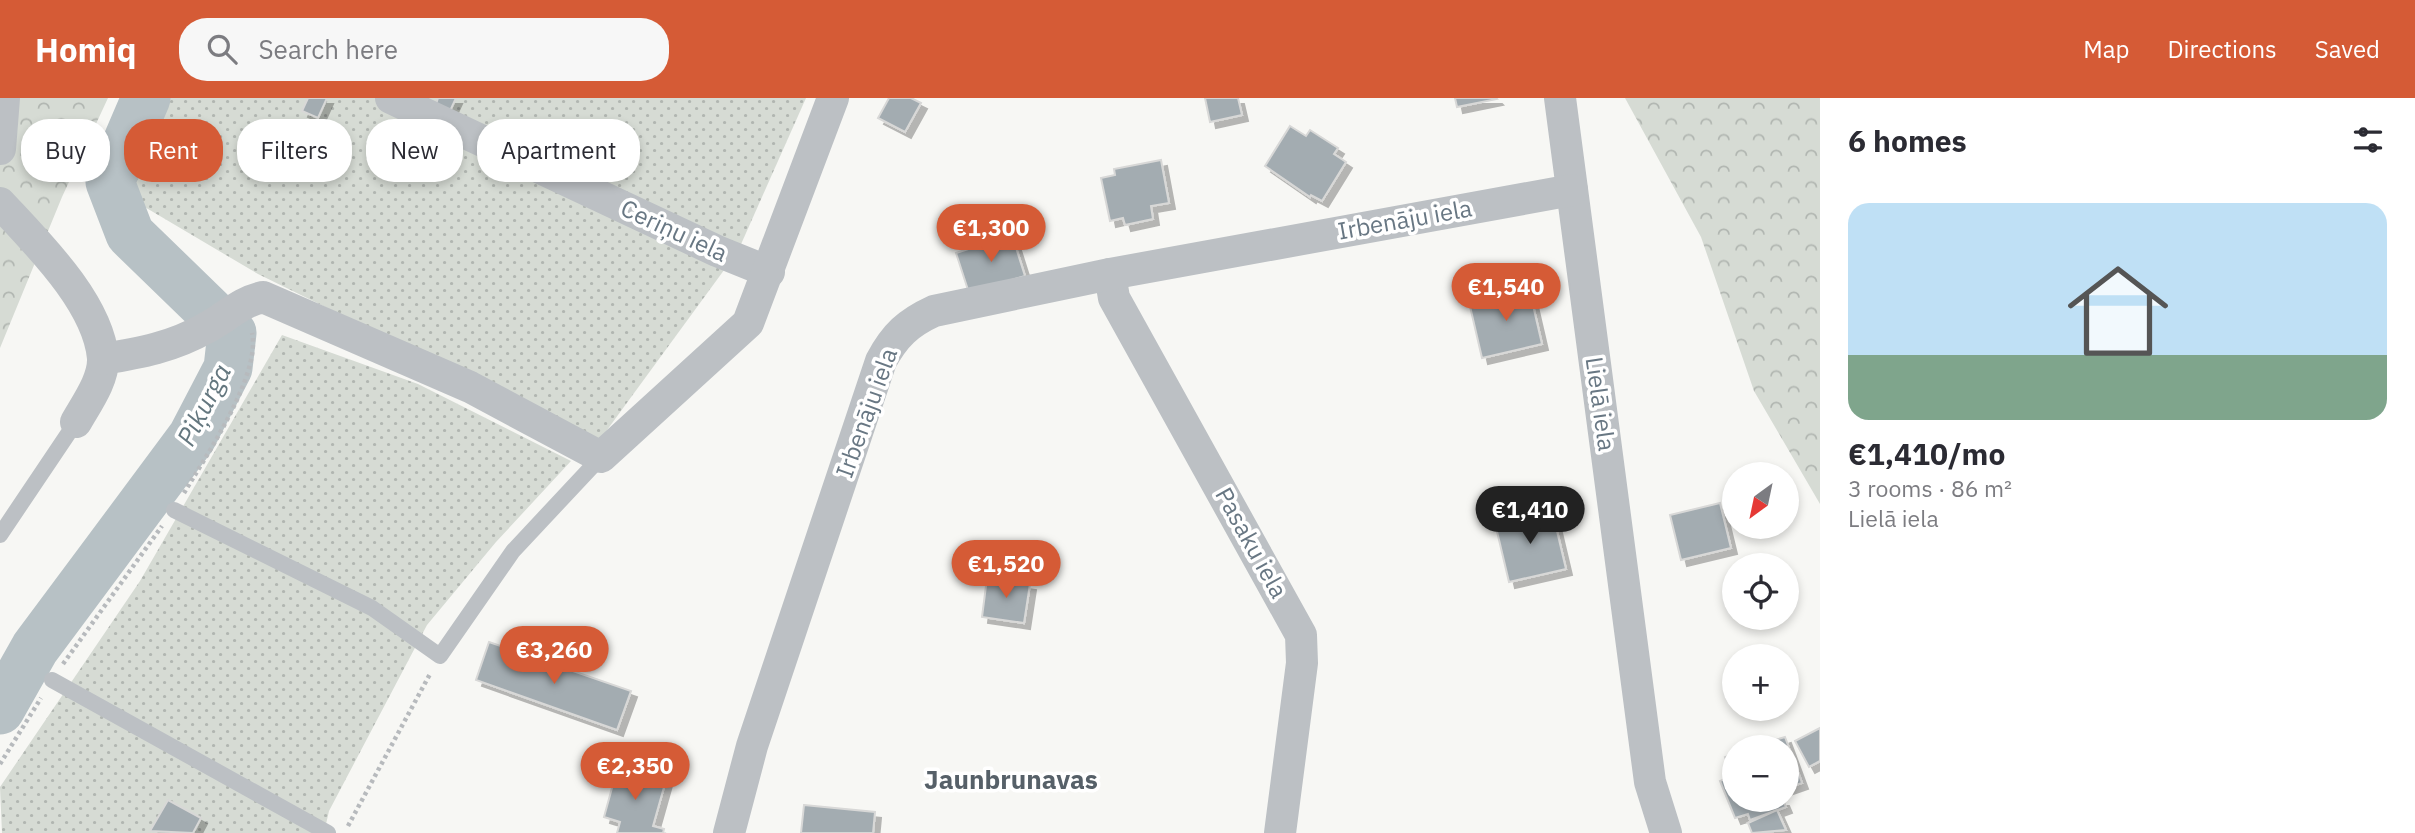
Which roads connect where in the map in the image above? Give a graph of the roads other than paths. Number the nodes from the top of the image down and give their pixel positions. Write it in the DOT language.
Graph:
graph roads {
  1 [pos="4,98"];
  2 [pos="391,98"];
  3 [pos="833,98"];
  4 [pos="1560,98"];
  5 [pos="0,149"];
  6 [pos="1572,190"];
  7 [pos="0,203"];
  8 [pos="769,272"];
  9 [pos="1110,274"];
  10 [pos="103,359"];
  11 [pos="76,422"];
  12 [pos="601,457"];
  13 [pos="174,510"];
  14 [pos="0,535"];
  15 [pos="52,680"];
  16 [pos="328,833"];
  17 [pos="729,833"];
  18 [pos="1280,833"];
  19 [pos="1666,833"];
  1 -- 5 [label="street"];
  2 -- 8 [label="street, Ceriņu iela"];
  3 -- 8 [label="street"];
  4 -- 6 [label="street, Lielā iela"];
  6 -- 9 [label="street, Irbenāju iela"];
  6 -- 19 [label="street, Lielā iela"];
  7 -- 10 [label="street"];
  8 -- 12 [label="street"];
  9 -- 17 [label="street, Irbenāju iela"];
  9 -- 18 [label="street, Pasaku iela"];
  10 -- 11 [label="street"];
  10 -- 12 [label="street"];
  11 -- 14 [label="lane"];
  12 -- 13 [label="lane"];
  15 -- 16 [label="lane"];
}
